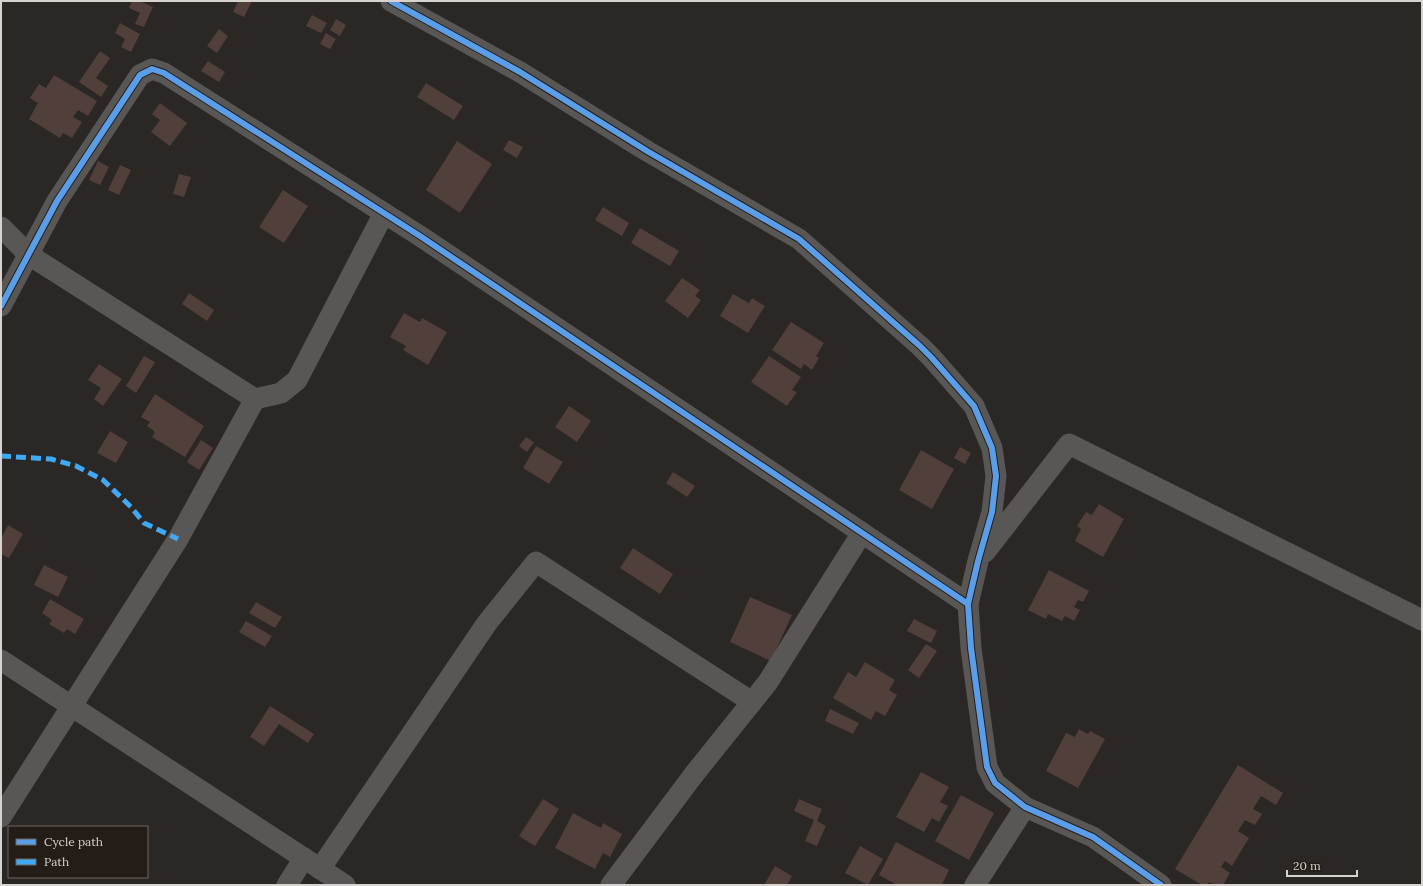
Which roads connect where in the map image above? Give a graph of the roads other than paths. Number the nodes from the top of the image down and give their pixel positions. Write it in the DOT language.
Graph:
graph roads {
  1 [pos="391,1"];
  2 [pos="384,213"];
  3 [pos="1,227"];
  4 [pos="29,255"];
  5 [pos="1,306"];
  6 [pos="255,399"];
  7 [pos="861,532"];
  8 [pos="978,562"];
  9 [pos="968,604"];
  10 [pos="1422,620"];
  11 [pos="1,660"];
  12 [pos="752,702"];
  13 [pos="71,706"];
  14 [pos="1025,807"];
  15 [pos="1,817"];
  16 [pos="312,863"];
  17 [pos="287,885"];
  18 [pos="345,885"];
  19 [pos="611,885"];
  20 [pos="975,885"];
  21 [pos="1161,885"];
  1 -- 8 [label="street"];
  2 -- 4 [label="street"];
  2 -- 6 [label="street"];
  2 -- 7 [label="street"];
  3 -- 4 [label="street"];
  4 -- 5 [label="street"];
  4 -- 6 [label="street"];
  6 -- 13 [label="street"];
  7 -- 9 [label="street"];
  7 -- 12 [label="street"];
  8 -- 9 [label="street"];
  8 -- 10 [label="street"];
  9 -- 14 [label="street"];
  11 -- 13 [label="street"];
  12 -- 16 [label="street"];
  12 -- 19 [label="street"];
  13 -- 15 [label="street"];
  13 -- 16 [label="street"];
  14 -- 20 [label="street"];
  14 -- 21 [label="street"];
  16 -- 17 [label="street"];
  16 -- 18 [label="street"];
}
